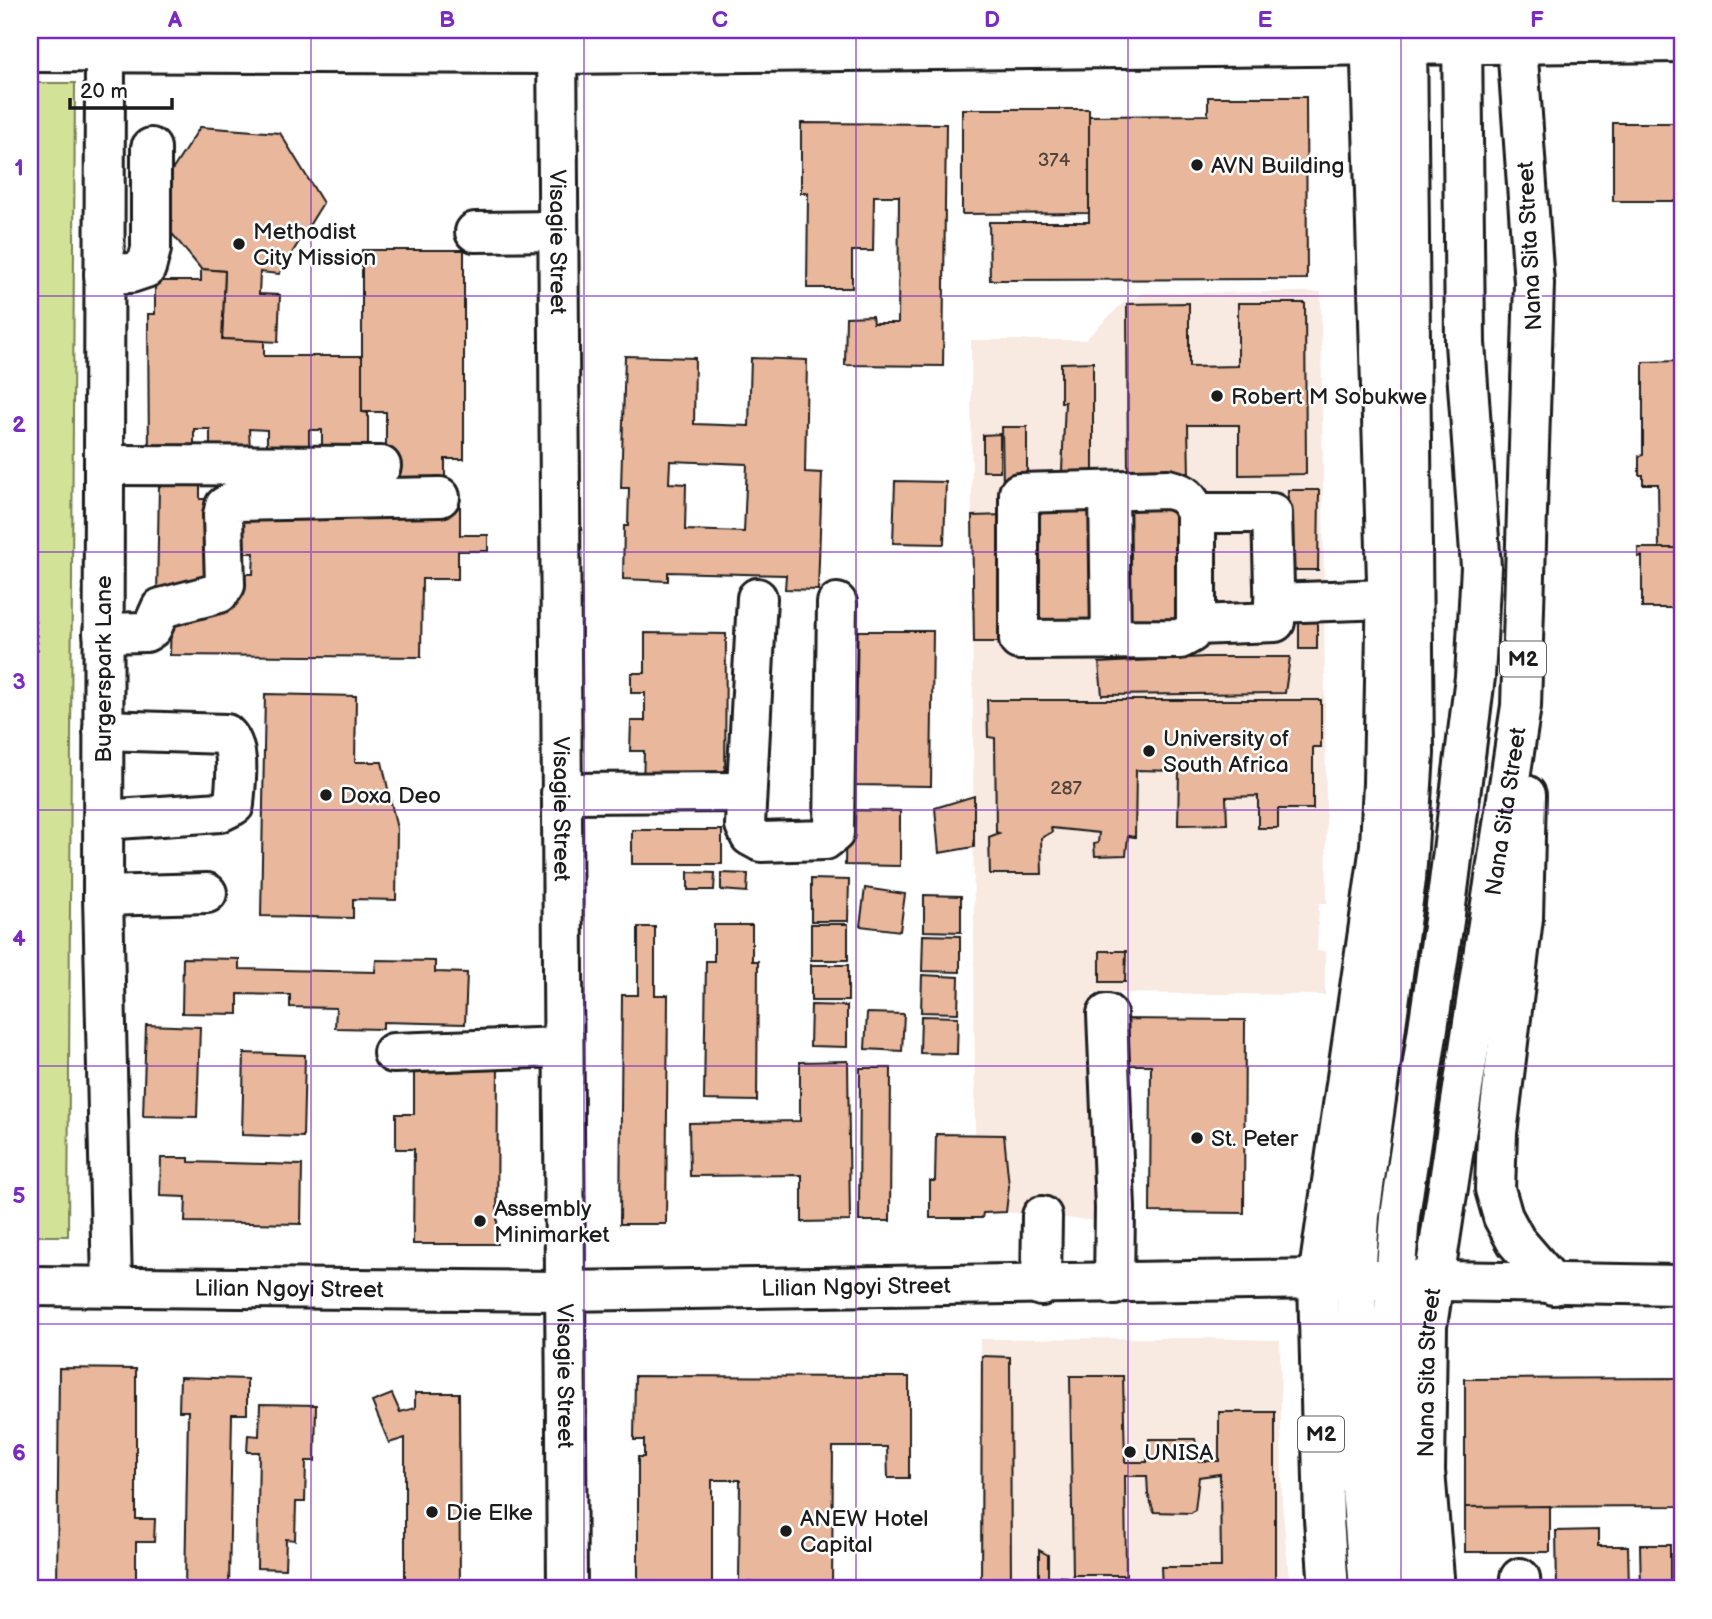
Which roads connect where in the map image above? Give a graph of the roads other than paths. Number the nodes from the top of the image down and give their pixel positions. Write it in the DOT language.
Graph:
graph roads {
  1 [pos="1407,37"];
  2 [pos="1462,37"];
  3 [pos="1516,37"];
  4 [pos="1370,38"];
  5 [pos="557,42"];
  6 [pos="1682,42"];
  7 [pos="30,52"];
  8 [pos="105,52"];
  9 [pos="151,148"];
  10 [pos="558,231"];
  11 [pos="475,232"];
  12 [pos="104,274"];
  13 [pos="104,465"];
  14 [pos="381,466"];
  15 [pos="1109,491"];
  16 [pos="440,497"];
  17 [pos="1196,513"];
  18 [pos="757,598"];
  19 [pos="1387,599"];
  20 [pos="837,603"];
  21 [pos="1274,603"];
  22 [pos="1196,625"];
  23 [pos="103,633"];
  24 [pos="1111,640"];
  25 [pos="1521,706"];
  26 [pos="103,730"];
  27 [pos="746,792"];
  28 [pos="561,793"];
  29 [pos="103,820"];
  30 [pos="207,893"];
  31 [pos="103,896"];
  32 [pos="1107,1014"];
  33 [pos="563,1047"];
  34 [pos="393,1053"];
  35 [pos="1042,1216"];
  36 [pos="1318,1279"];
  37 [pos="1356,1280"];
  38 [pos="1395,1280"];
  39 [pos="1432,1282"];
  40 [pos="113,1285"];
  41 [pos="1114,1285"];
  42 [pos="1555,1285"];
  43 [pos="1682,1285"];
  44 [pos="30,1286"];
  45 [pos="1041,1286"];
  46 [pos="563,1291"];
  47 [pos="567,1589"];
  48 [pos="1329,1589"];
  49 [pos="1369,1589"];
  50 [pos="1401,1589"];
  51 [pos="1435,1589"];
  1 -- 2 [label="main road"];
  1 -- 4 [label="main road"];
  1 -- 37 [label="main road"];
  2 -- 3 [label="main road"];
  2 -- 38 [label="main road"];
  3 -- 6 [label="main road"];
  3 -- 25 [label="main road, Nana Sita Street / M2"];
  4 -- 5 [label="main road"];
  4 -- 19 [label="main road, M2"];
  5 -- 8 [label="main road"];
  5 -- 10 [label="main road, Visagie Street"];
  7 -- 8 [label="main road"];
  8 -- 12 [label="main road, Burgerspark Lane"];
  9 -- 12 [label="main road"];
  10 -- 11 [label="main road"];
  10 -- 28 [label="main road, Visagie Street"];
  12 -- 13 [label="main road, Burgerspark Lane"];
  13 -- 14 [label="main road"];
  13 -- 23 [label="main road, Burgerspark Lane"];
  15 -- 17 [label="main road"];
  15 -- 24 [label="main road"];
  15 -- 24 [label="main road"];
  16 -- 23 [label="main road"];
  17 -- 21 [label="main road"];
  17 -- 22 [label="main road"];
  18 -- 27 [label="main road"];
  19 -- 21 [label="main road"];
  19 -- 36 [label="main road, M2"];
  20 -- 27 [label="main road"];
  21 -- 22 [label="main road"];
  22 -- 24 [label="main road"];
  23 -- 26 [label="main road, Burgerspark Lane"];
  25 -- 39 [label="main road, Nana Sita Street / M2"];
  25 -- 42 [label="main road"];
  26 -- 29 [label="main road, Burgerspark Lane"];
  26 -- 29 [label="main road"];
  27 -- 28 [label="main road"];
  28 -- 33 [label="main road, Visagie Street"];
  29 -- 31 [label="main road, Burgerspark Lane"];
  30 -- 31 [label="main road"];
  31 -- 40 [label="main road, Burgerspark Lane"];
  32 -- 41 [label="main road"];
  33 -- 34 [label="main road"];
  33 -- 46 [label="main road, Visagie Street"];
  35 -- 45 [label="main road"];
  36 -- 37 [label="main road, Lilian Ngoyi Street"];
  36 -- 41 [label="main road, Lilian Ngoyi Street"];
  36 -- 48 [label="main road, M2"];
  37 -- 38 [label="main road, Lilian Ngoyi Street"];
  37 -- 49 [label="main road"];
  38 -- 39 [label="main road, Lilian Ngoyi Street"];
  38 -- 50 [label="main road"];
  39 -- 42 [label="main road, Lilian Ngoyi Street"];
  39 -- 51 [label="main road, Nana Sita Street / M2"];
  40 -- 44 [label="main road, Lilian Ngoyi Street"];
  40 -- 46 [label="main road, Lilian Ngoyi Street"];
  41 -- 45 [label="main road, Lilian Ngoyi Street"];
  42 -- 43 [label="main road, Lilian Ngoyi Street"];
  45 -- 46 [label="main road, Lilian Ngoyi Street"];
  46 -- 47 [label="main road, Visagie Street"];
}
